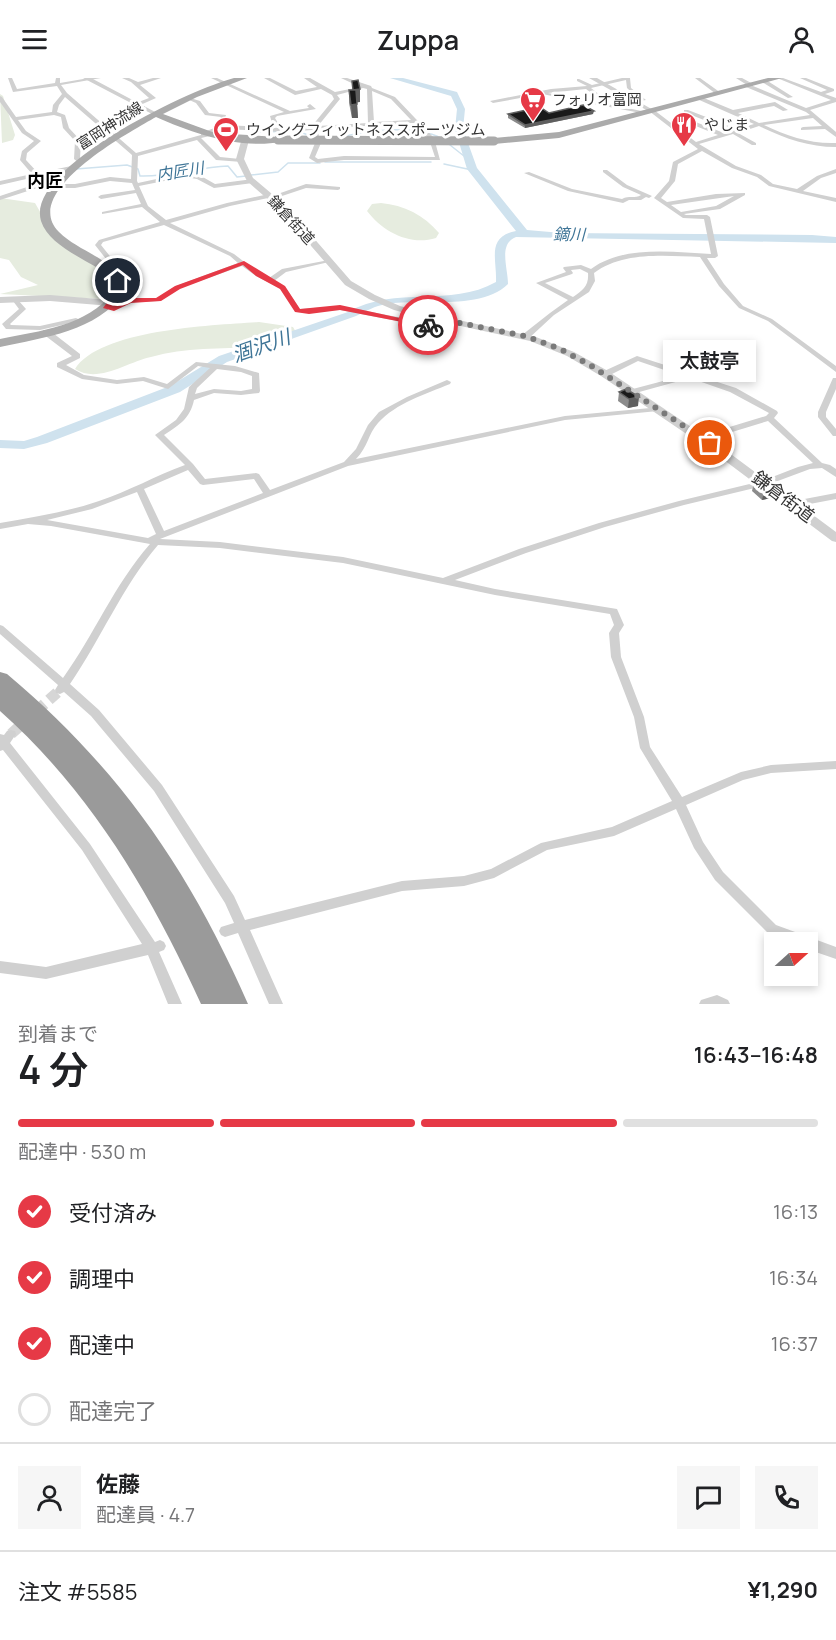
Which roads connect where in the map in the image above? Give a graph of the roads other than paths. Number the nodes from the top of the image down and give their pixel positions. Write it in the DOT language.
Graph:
graph roads {
  1 [pos="10,78"];
  2 [pos="42,78"];
  3 [pos="99,78"];
  4 [pos="124,78"];
  5 [pos="159,78"];
  6 [pos="231,78"];
  7 [pos="243,78"];
  8 [pos="266,78"];
  9 [pos="306,78"];
  10 [pos="344,78"];
  11 [pos="592,78"];
  12 [pos="698,78"];
  13 [pos="738,78"];
  14 [pos="794,78"];
  15 [pos="802,78"];
  16 [pos="87,79"];
  17 [pos="780,79"];
  18 [pos="57,80"];
  19 [pos="579,80"];
  20 [pos="218,81"];
  21 [pos="764,81"];
  22 [pos="137,84"];
  23 [pos="604,85"];
  24 [pos="749,85"];
  25 [pos="42,86"];
  26 [pos="322,87"];
  27 [pos="369,87"];
  28 [pos="590,88"];
  29 [pos="569,91"];
  30 [pos="540,93"];
  31 [pos="718,93"];
  32 [pos="65,94"];
  33 [pos="334,94"];
  34 [pos="821,94"];
  35 [pos="598,96"];
  36 [pos="556,97"];
  37 [pos="577,97"];
  38 [pos="0,98"];
  39 [pos="189,98"];
  40 [pos="700,99"];
  41 [pos="836,100"];
  42 [pos="493,101"];
  43 [pos="543,101"];
  44 [pos="634,102"];
  45 [pos="790,103"];
  46 [pos="138,104"];
  47 [pos="310,106"];
  48 [pos="618,107"];
  49 [pos="785,110"];
  50 [pos="805,110"];
  51 [pos="686,111"];
  52 [pos="733,111"];
  53 [pos="288,112"];
  54 [pos="648,112"];
  55 [pos="54,113"];
  56 [pos="156,114"];
  57 [pos="815,116"];
  58 [pos="678,117"];
  59 [pos="15,119"];
  60 [pos="415,121"];
  61 [pos="371,123"];
  62 [pos="761,124"];
  63 [pos="314,127"];
  64 [pos="827,127"];
  65 [pos="219,128"];
  66 [pos="253,128"];
  67 [pos="266,129"];
  68 [pos="803,129"];
  69 [pos="734,132"];
  70 [pos="681,133"];
  71 [pos="723,135"];
  72 [pos="836,135"];
  73 [pos="203,136"];
  74 [pos="115,137"];
  75 [pos="245,140"];
  76 [pos="695,144"];
  77 [pos="754,144"];
  78 [pos="836,145"];
  79 [pos="702,149"];
  80 [pos="135,155"];
  81 [pos="240,161"];
  82 [pos="78,164"];
  83 [pos="605,171"];
  84 [pos="836,171"];
  85 [pos="527,173"];
  86 [pos="36,175"];
  87 [pos="253,181"];
  88 [pos="0,183"];
  89 [pos="57,185"];
  90 [pos="136,186"];
  91 [pos="338,188"];
  92 [pos="798,191"];
  93 [pos="645,195"];
  94 [pos="101,197"];
  95 [pos="270,197"];
  96 [pos="0,198"];
  97 [pos="657,198"];
  98 [pos="703,198"];
  99 [pos="836,200"];
  100 [pos="666,204"];
  101 [pos="144,205"];
  102 [pos="723,206"];
  103 [pos="104,213"];
  104 [pos="679,213"];
  105 [pos="165,223"];
  106 [pos="702,255"];
  107 [pos="327,261"];
  108 [pos="244,263"];
  109 [pos="106,269"];
  110 [pos="591,272"];
  111 [pos="270,281"];
  112 [pos="0,300"];
  113 [pos="573,300"];
  114 [pos="16,301"];
  115 [pos="109,305"];
  116 [pos="80,322"];
  117 [pos="455,322"];
  118 [pos="46,332"];
  119 [pos="525,336"];
  120 [pos="0,343"];
  121 [pos="214,368"];
  122 [pos="836,370"];
  123 [pos="604,374"];
  124 [pos="689,376"];
  125 [pos="836,380"];
  126 [pos="447,382"];
  127 [pos="632,392"];
  128 [pos="192,399"];
  129 [pos="658,409"];
  130 [pos="769,418"];
  131 [pos="836,434"];
  132 [pos="703,438"];
  133 [pos="346,464"];
  134 [pos="819,464"];
  135 [pos="190,466"];
  136 [pos="836,474"];
  137 [pos="765,483"];
  138 [pos="139,487"];
  139 [pos="268,494"];
  140 [pos="836,495"];
  141 [pos="794,504"];
  142 [pos="31,522"];
  143 [pos="0,526"];
  144 [pos="836,538"];
  145 [pos="156,539"];
  146 [pos="444,581"];
  147 [pos="0,628"];
  148 [pos="0,679"];
  149 [pos="62,686"];
  150 [pos="0,699"];
  151 [pos="4,740"];
  152 [pos="836,765"];
  153 [pos="679,801"];
  154 [pos="243,927"];
  155 [pos="225,931"];
  156 [pos="780,932"];
  157 [pos="156,946"];
  158 [pos="818,946"];
  159 [pos="836,953"];
  160 [pos="0,967"];
  161 [pos="175,1004"];
  162 [pos="214,1004"];
  163 [pos="235,1004"];
  164 [pos="276,1004"];
  165 [pos="706,1004"];
  166 [pos="723,1004"];
  1 -- 25 [label="street"];
  2 -- 25 [label="street"];
  3 -- 16 [label="street"];
  4 -- 22 [label="street"];
  5 -- 22 [label="street"];
  6 -- 20 [label="street"];
  7 -- 20 [label="main road, 富岡神流線"];
  8 -- 26 [label="street"];
  9 -- 26 [label="street"];
  10 -- 27 [label="street"];
  11 -- 23 [label="street"];
  12 -- 31 [label="street"];
  13 -- 24 [label="street"];
  14 -- 17 [label="street"];
  15 -- 34 [label="street"];
  16 -- 18 [label="street"];
  16 -- 46 [label="street"];
  17 -- 21 [label="main road"];
  17 -- 34 [label="street"];
  18 -- 25 [label="street"];
  18 -- 32 [label="street"];
  19 -- 28 [label="street"];
  20 -- 39 [label="main road, 富岡神流線"];
  20 -- 53 [label="street"];
  21 -- 24 [label="main road"];
  21 -- 45 [label="street"];
  22 -- 46 [label="street"];
  23 -- 28 [label="street"];
  23 -- 44 [label="street"];
  23 -- 44 [label="street"];
  24 -- 31 [label="main road"];
  24 -- 45 [label="street"];
  26 -- 33 [label="street"];
  27 -- 33 [label="street"];
  27 -- 60 [label="street"];
  27 -- 61 [label="street"];
  28 -- 29 [label="street"];
  28 -- 35 [label="street"];
  29 -- 30 [label="street"];
  29 -- 37 [label="street"];
  30 -- 36 [label="street"];
  30 -- 42 [label="street"];
  31 -- 40 [label="main road"];
  32 -- 55 [label="street"];
  32 -- 74 [label="street"];
  33 -- 63 [label="street"];
  34 -- 41 [label="street"];
  36 -- 43 [label="street"];
  36 -- 48 [label="street"];
  38 -- 59 [label="street"];
  39 -- 56 [label="main road, 富岡神流線"];
  39 -- 65 [label="street"];
  40 -- 51 [label="street"];
  40 -- 52 [label="street"];
  40 -- 54 [label="main road"];
  41 -- 50 [label="street"];
  44 -- 48 [label="street"];
  44 -- 54 [label="street"];
  45 -- 50 [label="street"];
  46 -- 56 [label="street"];
  47 -- 53 [label="street"];
  48 -- 54 [label="street"];
  49 -- 52 [label="street"];
  50 -- 57 [label="street"];
  51 -- 58 [label="street"];
  51 -- 69 [label="street"];
  52 -- 62 [label="street"];
  53 -- 67 [label="street"];
  54 -- 70 [label="street"];
  54 -- 75 [label="main road, bridge"];
  55 -- 59 [label="street"];
  55 -- 82 [label="street"];
  56 -- 73 [label="main road"];
  56 -- 74 [label="main road, 富岡神流線"];
  57 -- 62 [label="street"];
  57 -- 64 [label="street"];
  58 -- 70 [label="street"];
  58 -- 71 [label="street"];
  59 -- 86 [label="street"];
  60 -- 61 [label="street"];
  60 -- 63 [label="street"];
  61 -- 63 [label="street"];
  62 -- 69 [label="street"];
  62 -- 78 [label="street"];
  63 -- 67 [label="street"];
  64 -- 68 [label="street"];
  64 -- 72 [label="street"];
  65 -- 66 [label="street"];
  65 -- 73 [label="street"];
  66 -- 67 [label="street"];
  66 -- 75 [label="street"];
  69 -- 71 [label="street"];
  69 -- 77 [label="street"];
  70 -- 76 [label="street"];
  71 -- 76 [label="street"];
  73 -- 75 [label="main road"];
  73 -- 80 [label="street"];
  73 -- 81 [label="street"];
  74 -- 80 [label="street"];
  74 -- 82 [label="main road, 富岡神流線"];
  75 -- 81 [label="street"];
  76 -- 79 [label="street"];
  79 -- 92 [label="street"];
  79 -- 97 [label="street"];
  80 -- 90 [label="street"];
  81 -- 87 [label="street, 鎌倉街道"];
  82 -- 86 [label="street"];
  82 -- 89 [label="main road, 富岡神流線"];
  83 -- 93 [label="street"];
  84 -- 92 [label="street"];
  85 -- 93 [label="street"];
  86 -- 88 [label="street"];
  87 -- 90 [label="street"];
  87 -- 95 [label="street, 鎌倉街道"];
  89 -- 90 [label="street"];
  89 -- 96 [label="street"];
  89 -- 109 [label="main road, 富岡神流線"];
  90 -- 94 [label="street"];
  90 -- 101 [label="street"];
  91 -- 95 [label="street"];
  92 -- 99 [label="street"];
  93 -- 97 [label="street"];
  95 -- 105 [label="street"];
  95 -- 107 [label="street, 鎌倉街道"];
  97 -- 100 [label="street"];
  98 -- 100 [label="street"];
  98 -- 102 [label="street"];
  98 -- 102 [label="street"];
  100 -- 104 [label="street"];
  101 -- 103 [label="street"];
  101 -- 105 [label="street"];
  102 -- 104 [label="street"];
  104 -- 106 [label="street"];
  105 -- 108 [label="street"];
  105 -- 109 [label="street"];
  106 -- 110 [label="street"];
  106 -- 122 [label="street"];
  107 -- 111 [label="street"];
  107 -- 117 [label="street, 鎌倉街道"];
  108 -- 111 [label="street"];
  108 -- 115 [label="street"];
  109 -- 115 [label="main road"];
  110 -- 113 [label="street"];
  110 -- 113 [label="street"];
  111 -- 117 [label="street"];
  112 -- 114 [label="street"];
  113 -- 119 [label="street"];
  114 -- 115 [label="street"];
  114 -- 116 [label="street"];
  115 -- 116 [label="main road"];
  116 -- 118 [label="main road"];
  117 -- 119 [label="street, 鎌倉街道"];
  118 -- 120 [label="main road"];
  118 -- 121 [label="street"];
  119 -- 123 [label="street, 鎌倉街道"];
  121 -- 128 [label="street"];
  121 -- 128 [label="street"];
  123 -- 124 [label="street"];
  123 -- 127 [label="street, 鎌倉街道"];
  124 -- 127 [label="street"];
  124 -- 130 [label="street"];
  125 -- 131 [label="street"];
  126 -- 133 [label="street"];
  127 -- 129 [label="street, 鎌倉街道"];
  128 -- 135 [label="street"];
  129 -- 132 [label="street, 鎌倉街道"];
  129 -- 133 [label="street"];
  130 -- 132 [label="street"];
  130 -- 134 [label="street"];
  132 -- 137 [label="street, 鎌倉街道"];
  133 -- 139 [label="street"];
  134 -- 136 [label="street"];
  134 -- 137 [label="street"];
  135 -- 138 [label="street"];
  135 -- 139 [label="street"];
  137 -- 141 [label="street, 鎌倉街道"];
  137 -- 146 [label="street"];
  138 -- 142 [label="street"];
  138 -- 145 [label="street"];
  139 -- 145 [label="street"];
  140 -- 141 [label="street"];
  141 -- 144 [label="street, 鎌倉街道"];
  142 -- 143 [label="street"];
  142 -- 145 [label="street"];
  145 -- 146 [label="street"];
  145 -- 149 [label="street"];
  146 -- 153 [label="street"];
  147 -- 149 [label="street"];
  148 -- 163 [label="highway"];
  149 -- 154 [label="street"];
  150 -- 162 [label="highway"];
  151 -- 157 [label="street"];
  152 -- 153 [label="street"];
  153 -- 154 [label="street"];
  153 -- 156 [label="street"];
  154 -- 155 [label="street"];
  154 -- 164 [label="street"];
  157 -- 160 [label="street"];
  157 -- 161 [label="street"];
  158 -- 159 [label="street"];
  165 -- 166 [label="street"];
}
